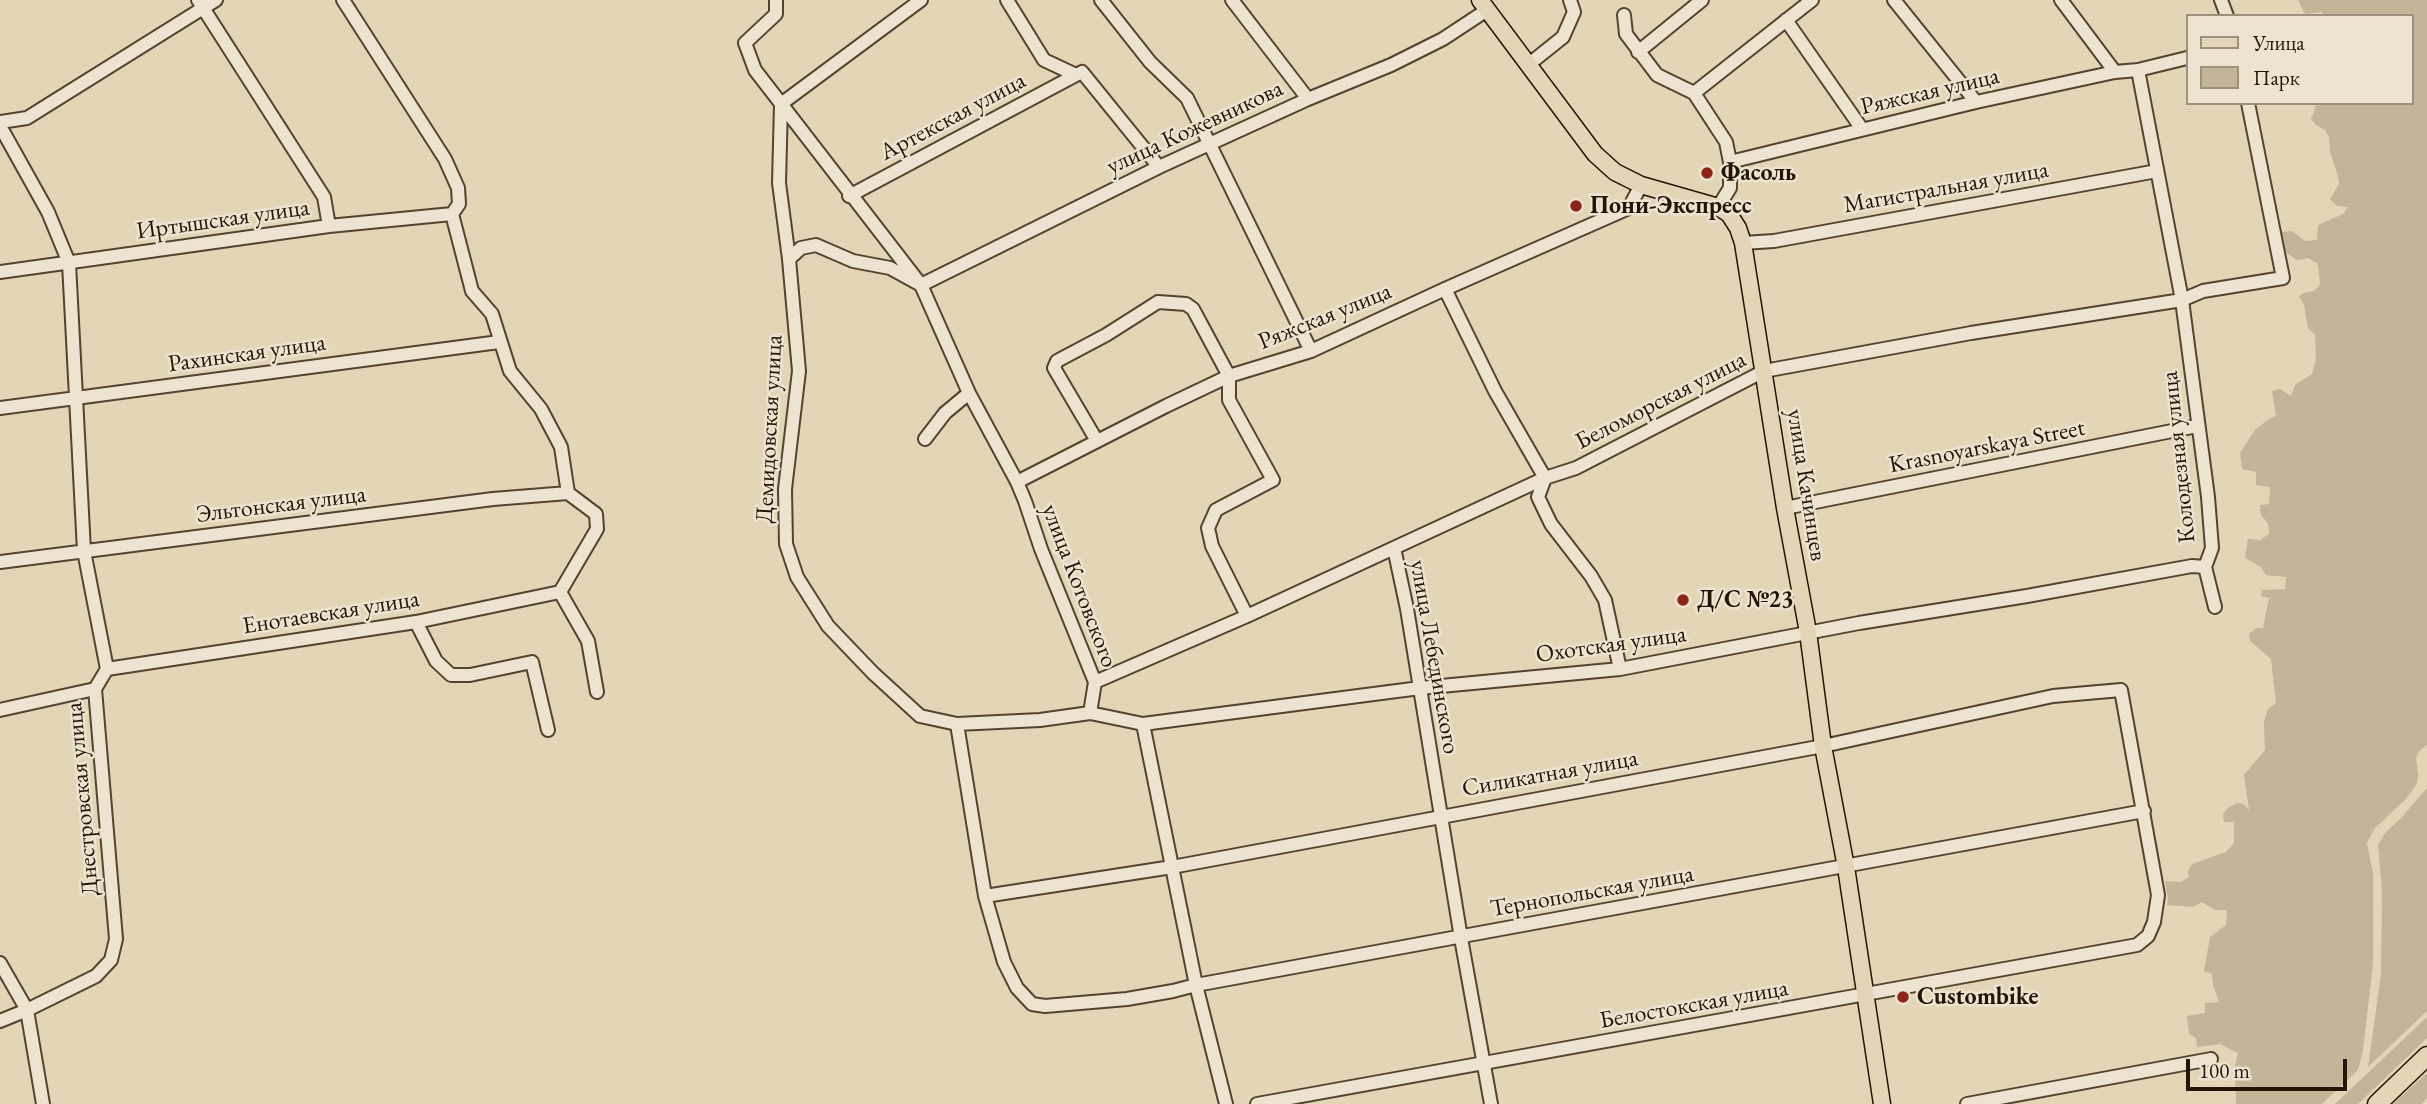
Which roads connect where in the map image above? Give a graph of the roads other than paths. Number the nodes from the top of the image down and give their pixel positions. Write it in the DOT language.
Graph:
graph roads {
  1 [pos="216,0"];
  2 [pos="343,0"];
  3 [pos="776,0"];
  4 [pos="921,0"];
  5 [pos="1007,0"];
  6 [pos="1101,0"];
  7 [pos="1570,0"];
  8 [pos="1812,0"];
  9 [pos="2061,0"];
  10 [pos="1238,2"];
  11 [pos="1898,2"];
  12 [pos="1693,3"];
  13 [pos="200,4"];
  14 [pos="1483,5"];
  15 [pos="1624,15"];
  16 [pos="1786,20"];
  17 [pos="1639,52"];
  18 [pos="2186,58"];
  19 [pos="1528,65"];
  20 [pos="2138,71"];
  21 [pos="2115,72"];
  22 [pos="1076,75"];
  23 [pos="1694,93"];
  24 [pos="1308,99"];
  25 [pos="1976,102"];
  26 [pos="781,104"];
  27 [pos="2248,105"];
  28 [pos="0,124"];
  29 [pos="1862,129"];
  30 [pos="1210,144"];
  31 [pos="1730,162"];
  32 [pos="1159,167"];
  33 [pos="2157,171"];
  34 [pos="1641,185"];
  35 [pos="849,196"];
  36 [pos="1718,207"];
  37 [pos="452,214"];
  38 [pos="329,226"];
  39 [pos="1743,243"];
  40 [pos="789,259"];
  41 [pos="69,263"];
  42 [pos="0,272"];
  43 [pos="921,285"];
  44 [pos="1445,289"];
  45 [pos="2182,300"];
  46 [pos="499,342"];
  47 [pos="1311,351"];
  48 [pos="1764,371"];
  49 [pos="1229,376"];
  50 [pos="970,393"];
  51 [pos="77,398"];
  52 [pos="0,408"];
  53 [pos="2197,426"];
  54 [pos="925,439"];
  55 [pos="1097,441"];
  56 [pos="1545,478"];
  57 [pos="1017,482"];
  58 [pos="568,493"];
  59 [pos="1785,508"];
  60 [pos="1394,548"];
  61 [pos="84,551"];
  62 [pos="0,562"];
  63 [pos="2206,567"];
  64 [pos="560,592"];
  65 [pos="2215,607"];
  66 [pos="1247,616"];
  67 [pos="416,622"];
  68 [pos="1808,632"];
  69 [pos="107,669"];
  70 [pos="1620,669"];
  71 [pos="1095,682"];
  72 [pos="1420,688"];
  73 [pos="95,689"];
  74 [pos="597,692"];
  75 [pos="0,710"];
  76 [pos="1090,713"];
  77 [pos="957,724"];
  78 [pos="1143,724"];
  79 [pos="548,730"];
  80 [pos="1824,746"];
  81 [pos="2144,811"];
  82 [pos="1440,816"];
  83 [pos="1172,867"];
  84 [pos="1846,867"];
  85 [pos="985,896"];
  86 [pos="1461,938"];
  87 [pos="0,963"];
  88 [pos="1196,985"];
  89 [pos="1866,995"];
  90 [pos="27,1010"];
  91 [pos="0,1021"];
  92 [pos="2427,1056"];
  93 [pos="2211,1059"];
  94 [pos="1483,1063"];
  95 [pos="43,1104"];
  96 [pos="1226,1104"];
  97 [pos="1257,1104"];
  98 [pos="1491,1104"];
  99 [pos="1882,1104"];
  100 [pos="1967,1104"];
  101 [pos="2377,1104"];
  1 -- 13 [label="street"];
  2 -- 37 [label="street"];
  3 -- 26 [label="street, улица Котовского"];
  4 -- 26 [label="street"];
  5 -- 22 [label="street"];
  6 -- 30 [label="street"];
  7 -- 19 [label="street"];
  8 -- 16 [label="street"];
  9 -- 21 [label="street"];
  10 -- 24 [label="street"];
  11 -- 25 [label="street"];
  12 -- 17 [label="street"];
  13 -- 28 [label="street"];
  13 -- 38 [label="street"];
  14 -- 19 [label="main road"];
  14 -- 24 [label="street, улица Кожевникова"];
  15 -- 17 [label="street"];
  16 -- 23 [label="street"];
  16 -- 29 [label="street"];
  17 -- 23 [label="street"];
  18 -- 20 [label="street, Ряжская улица"];
  19 -- 34 [label="main road"];
  20 -- 21 [label="street, Ряжская улица"];
  20 -- 33 [label="street, Колодезная улица"];
  21 -- 25 [label="street, Ряжская улица"];
  22 -- 32 [label="street"];
  22 -- 35 [label="street, Артекская улица"];
  23 -- 31 [label="street"];
  24 -- 30 [label="street, улица Кожевникова"];
  25 -- 29 [label="street, Ряжская улица"];
  26 -- 35 [label="street, улица Котовского"];
  26 -- 40 [label="street, Демидовская улица"];
  27 -- 45 [label="street, Беломорская улица"];
  28 -- 41 [label="street, Днестровская улица"];
  29 -- 31 [label="street, Ряжская улица"];
  30 -- 32 [label="street, улица Кожевникова"];
  30 -- 47 [label="street"];
  31 -- 36 [label="street"];
  32 -- 43 [label="street, улица Кожевникова"];
  33 -- 39 [label="street, Магистральная улица"];
  33 -- 45 [label="street, Колодезная улица"];
  34 -- 36 [label="main road"];
  34 -- 44 [label="street, Ряжская улица"];
  35 -- 43 [label="street, улица Котовского"];
  36 -- 39 [label="main road, улица Качинцев"];
  37 -- 38 [label="street, Иртышская улица"];
  37 -- 46 [label="street"];
  38 -- 41 [label="street, Иртышская улица"];
  39 -- 48 [label="main road, улица Качинцев"];
  40 -- 43 [label="street"];
  40 -- 77 [label="street, Демидовская улица"];
  41 -- 42 [label="street, Иртышская улица"];
  41 -- 51 [label="street, Днестровская улица"];
  43 -- 50 [label="street, улица Котовского"];
  44 -- 47 [label="street, Ряжская улица"];
  44 -- 56 [label="street"];
  45 -- 48 [label="street, Беломорская улица"];
  45 -- 53 [label="street, Колодезная улица"];
  46 -- 51 [label="street, Рахинская улица"];
  46 -- 58 [label="street"];
  47 -- 49 [label="street, Ряжская улица"];
  48 -- 56 [label="street, Беломорская улица"];
  48 -- 59 [label="main road, улица Качинцев"];
  49 -- 55 [label="street, Ряжская улица"];
  49 -- 55 [label="street"];
  49 -- 66 [label="street"];
  50 -- 54 [label="street"];
  50 -- 57 [label="street, улица Котовского"];
  51 -- 52 [label="street, Рахинская улица"];
  51 -- 61 [label="street, Днестровская улица"];
  53 -- 59 [label="street, Krasnoyarskaya Street"];
  53 -- 63 [label="street, Колодезная улица"];
  55 -- 57 [label="street, Ряжская улица"];
  56 -- 60 [label="street, Беломорская улица"];
  56 -- 70 [label="street"];
  57 -- 71 [label="street, улица Котовского"];
  58 -- 61 [label="street, Эльтонская улица"];
  58 -- 64 [label="street"];
  59 -- 68 [label="main road, улица Качинцев"];
  60 -- 66 [label="street, Беломорская улица"];
  60 -- 72 [label="street, улица Лебединского"];
  61 -- 62 [label="street, Эльтонская улица"];
  61 -- 69 [label="street, Днестровская улица"];
  63 -- 65 [label="street, Колодезная улица"];
  63 -- 68 [label="street, Охотская улица"];
  64 -- 67 [label="street, Енотаевская улица"];
  64 -- 74 [label="street"];
  66 -- 71 [label="street, Беломорская улица"];
  67 -- 69 [label="street, Енотаевская улица"];
  67 -- 79 [label="street"];
  68 -- 70 [label="street, Охотская улица"];
  68 -- 80 [label="main road, улица Качинцев"];
  69 -- 73 [label="street, Днестровская улица"];
  70 -- 72 [label="street, Охотская улица"];
  71 -- 76 [label="street, улица Котовского"];
  72 -- 78 [label="street, Охотская улица"];
  72 -- 82 [label="street, улица Лебединского"];
  73 -- 75 [label="street"];
  73 -- 90 [label="street, Днестровская улица"];
  76 -- 77 [label="street, Демидовская улица"];
  76 -- 78 [label="street"];
  77 -- 85 [label="street"];
  78 -- 83 [label="street"];
  80 -- 81 [label="street, Силикатная улица"];
  80 -- 82 [label="street, Силикатная улица"];
  80 -- 84 [label="main road, улица Качинцев"];
  81 -- 84 [label="street, Тернопольская улица"];
  81 -- 89 [label="street, Белостокская улица"];
  82 -- 83 [label="street, Силикатная улица"];
  82 -- 86 [label="street, улица Лебединского"];
  83 -- 85 [label="street, Силикатная улица"];
  83 -- 88 [label="street"];
  84 -- 86 [label="street, Тернопольская улица"];
  84 -- 89 [label="main road, улица Качинцев"];
  85 -- 88 [label="street, Тернопольская улица"];
  86 -- 88 [label="street, Тернопольская улица"];
  86 -- 94 [label="street, улица Лебединского"];
  87 -- 90 [label="street"];
  88 -- 96 [label="street"];
  89 -- 94 [label="street, Белостокская улица"];
  89 -- 99 [label="main road, улица Качинцев"];
  90 -- 91 [label="street, Днестровская улица"];
  90 -- 95 [label="street"];
  92 -- 101 [label="highway"];
  93 -- 100 [label="street"];
  94 -- 97 [label="street, Белостокская улица"];
  94 -- 98 [label="street, улица Лебединского"];
}
